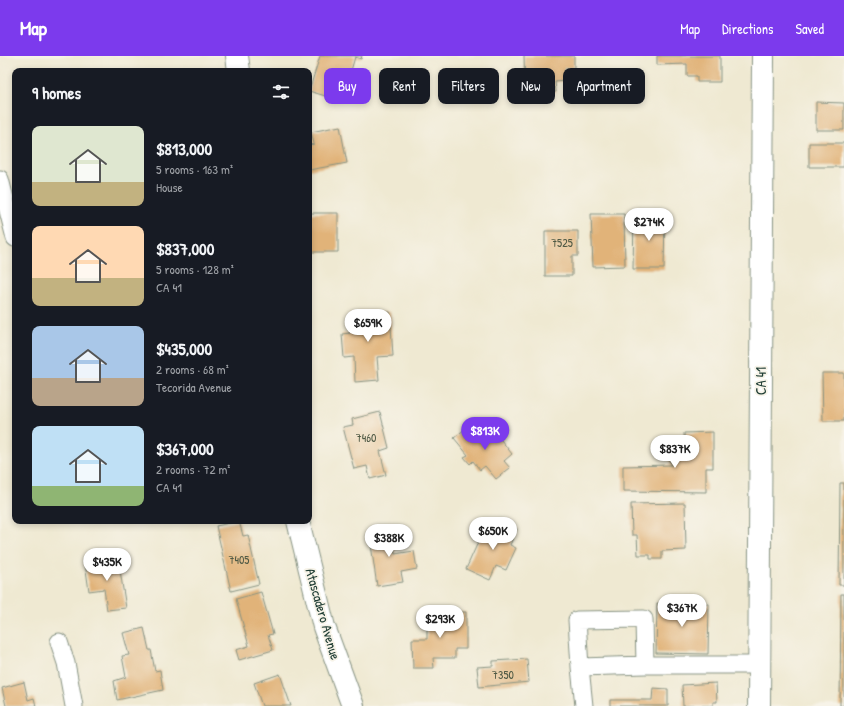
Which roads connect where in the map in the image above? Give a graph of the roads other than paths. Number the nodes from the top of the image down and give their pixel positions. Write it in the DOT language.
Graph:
graph roads {
  1 [pos="237,56"];
  2 [pos="763,56"];
  3 [pos="239,68"];
  4 [pos="0,179"];
  5 [pos="12,226"];
  6 [pos="299,524"];
  7 [pos="59,642"];
  8 [pos="645,666"];
  9 [pos="759,666"];
  10 [pos="580,667"];
  11 [pos="74,706"];
  12 [pos="353,706"];
  13 [pos="584,706"];
  14 [pos="759,706"];
  1 -- 3 [label="main road"];
  2 -- 9 [label="main road, CA 41 / CA 41"];
  4 -- 5 [label="street"];
  6 -- 12 [label="main road, Atascadero Avenue"];
  7 -- 11 [label="street"];
  8 -- 9 [label="street"];
  8 -- 10 [label="street"];
  8 -- 10 [label="street"];
  9 -- 14 [label="main road, CA 41 / CA 41"];
  10 -- 13 [label="street"];
}
